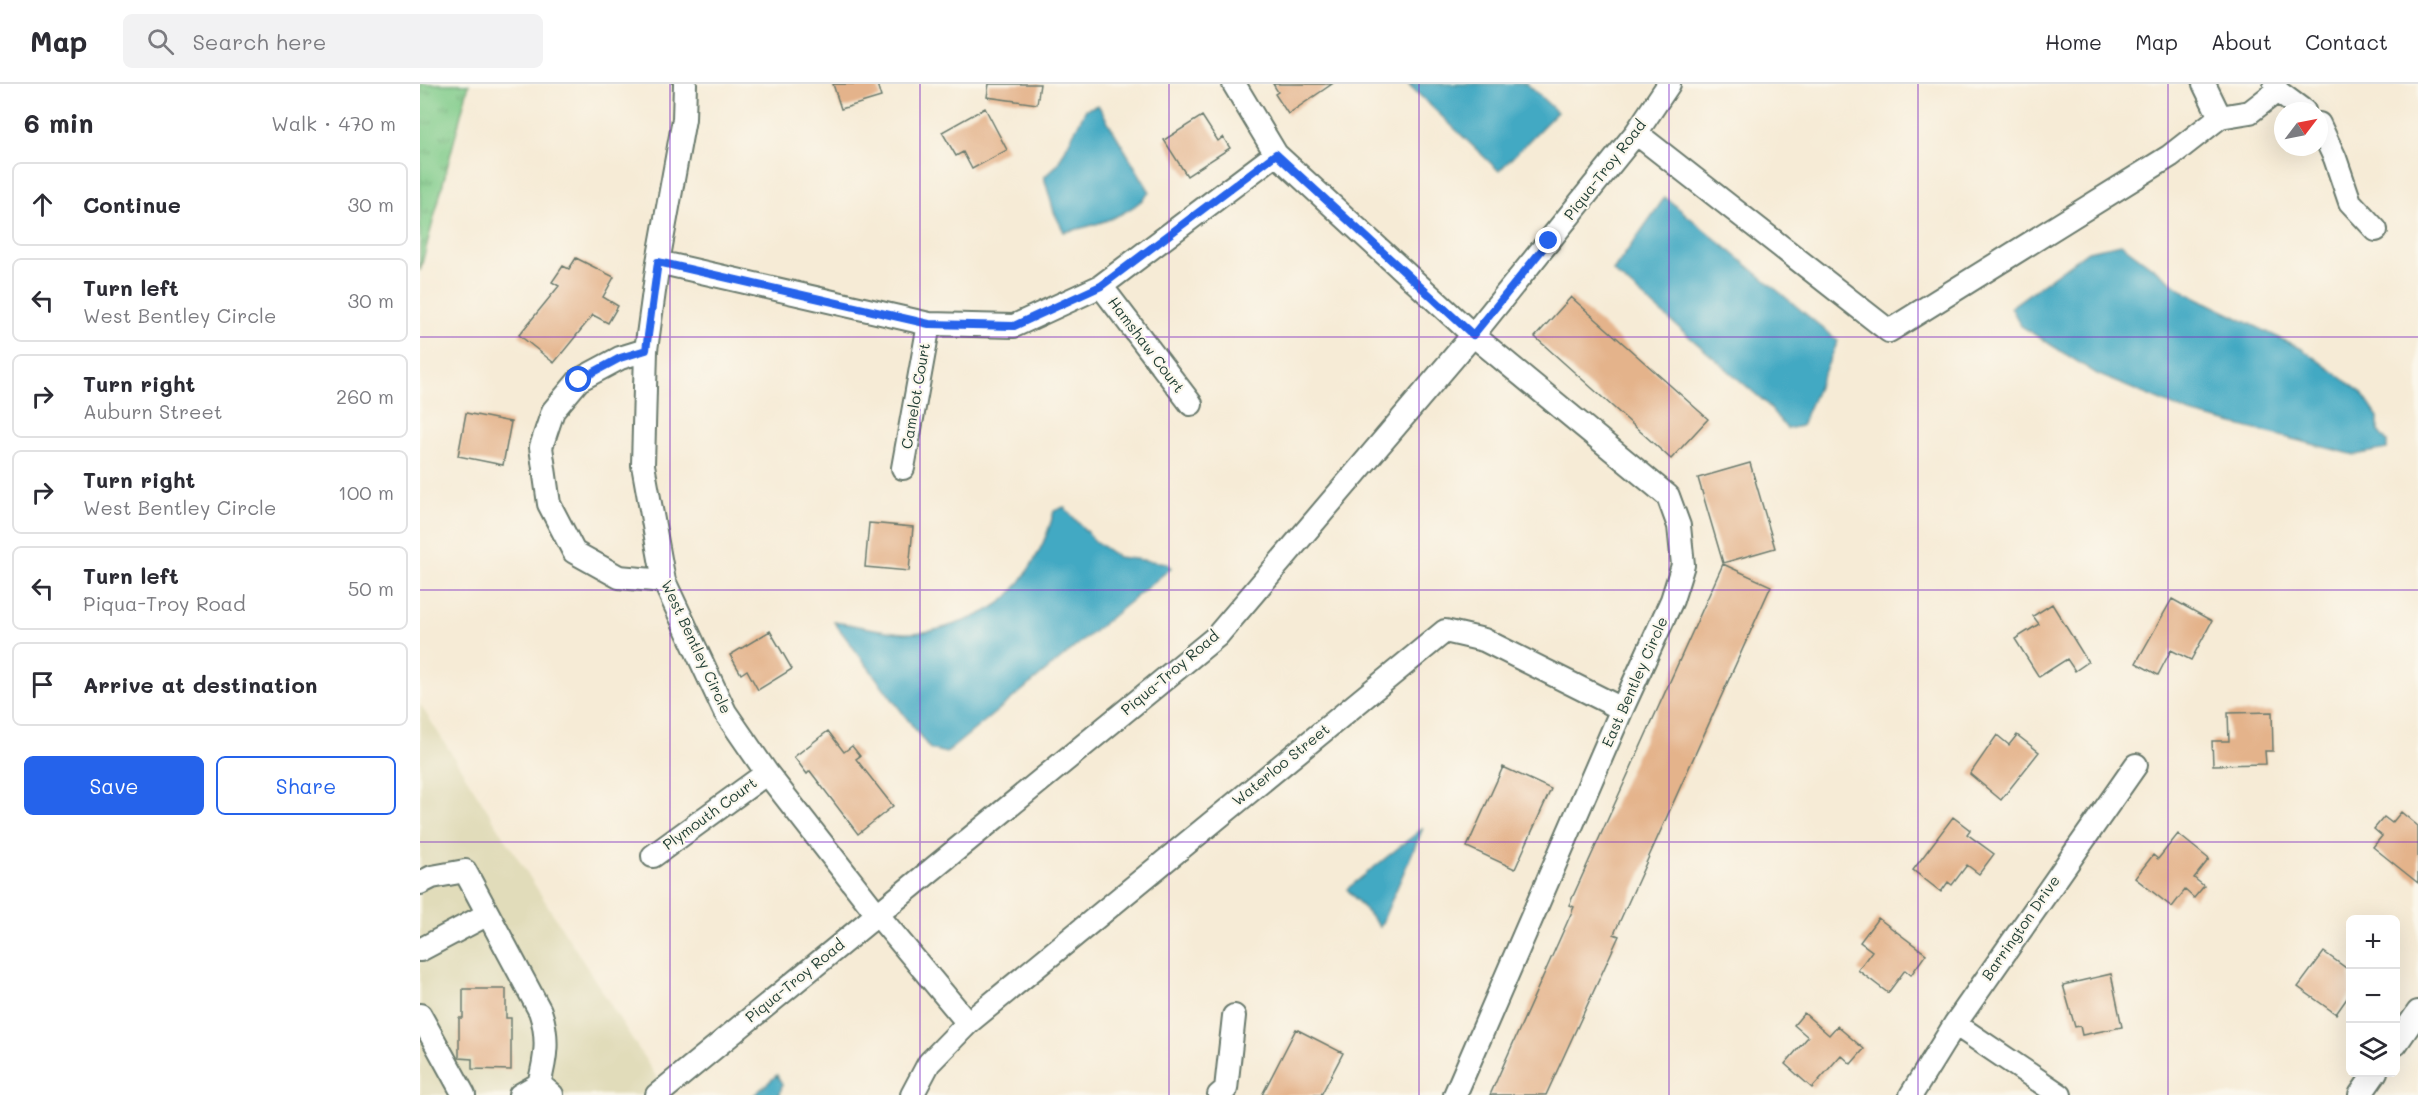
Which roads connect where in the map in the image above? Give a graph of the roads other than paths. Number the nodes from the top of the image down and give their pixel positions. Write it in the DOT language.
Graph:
graph roads {
  1 [pos="686,84"];
  2 [pos="1234,84"];
  3 [pos="1669,84"];
  4 [pos="2204,84"];
  5 [pos="2276,88"];
  6 [pos="2293,102"];
  7 [pos="2220,117"];
  8 [pos="1636,133"];
  9 [pos="2328,143"];
  10 [pos="1276,154"];
  11 [pos="2376,230"];
  12 [pos="658,262"];
  13 [pos="1101,286"];
  14 [pos="929,324"];
  15 [pos="1473,335"];
  16 [pos="646,350"];
  17 [pos="1191,404"];
  18 [pos="903,468"];
  19 [pos="664,581"];
  20 [pos="1622,709"];
  21 [pos="2136,765"];
  22 [pos="768,772"];
  23 [pos="653,856"];
  24 [pos="420,883"];
  25 [pos="488,914"];
  26 [pos="877,914"];
  27 [pos="420,950"];
  28 [pos="2418,1012"];
  29 [pos="420,1015"];
  30 [pos="1234,1016"];
  31 [pos="968,1023"];
  32 [pos="1954,1024"];
  33 [pos="2400,1038"];
  34 [pos="2373,1077"];
  35 [pos="537,1091"];
  36 [pos="464,1095"];
  37 [pos="657,1095"];
  38 [pos="912,1095"];
  39 [pos="1219,1095"];
  40 [pos="1455,1095"];
  41 [pos="1911,1095"];
  42 [pos="2060,1095"];
  43 [pos="2360,1095"];
  1 -- 12 [label="street, West Bentley Circle"];
  2 -- 10 [label="street"];
  3 -- 8 [label="street, Piqua-Troy Road"];
  4 -- 7 [label="street"];
  5 -- 6 [label="street"];
  5 -- 7 [label="street"];
  7 -- 8 [label="street"];
  8 -- 15 [label="street, Piqua-Troy Road"];
  9 -- 11 [label="street"];
  10 -- 13 [label="street"];
  10 -- 15 [label="street"];
  12 -- 14 [label="street"];
  12 -- 16 [label="street, West Bentley Circle"];
  13 -- 14 [label="street"];
  13 -- 17 [label="street, Hamshaw Court"];
  14 -- 18 [label="street, Camelot Court"];
  15 -- 20 [label="street, East Bentley Circle"];
  15 -- 26 [label="street, Piqua-Troy Road"];
  16 -- 19 [label="street, West Bentley Circle"];
  16 -- 19 [label="street"];
  19 -- 22 [label="street, West Bentley Circle"];
  20 -- 31 [label="street, Waterloo Street"];
  20 -- 40 [label="street, East Bentley Circle"];
  21 -- 32 [label="street, Barrington Drive"];
  22 -- 23 [label="street, Plymouth Court"];
  22 -- 26 [label="street, West Bentley Circle"];
  24 -- 25 [label="street"];
  25 -- 27 [label="street"];
  25 -- 35 [label="street"];
  26 -- 31 [label="street"];
  26 -- 37 [label="street, Piqua-Troy Road"];
  28 -- 33 [label="street"];
  29 -- 36 [label="street"];
  30 -- 39 [label="street"];
  31 -- 38 [label="street"];
  32 -- 41 [label="street, Barrington Drive"];
  32 -- 42 [label="street"];
  34 -- 43 [label="street"];
}
